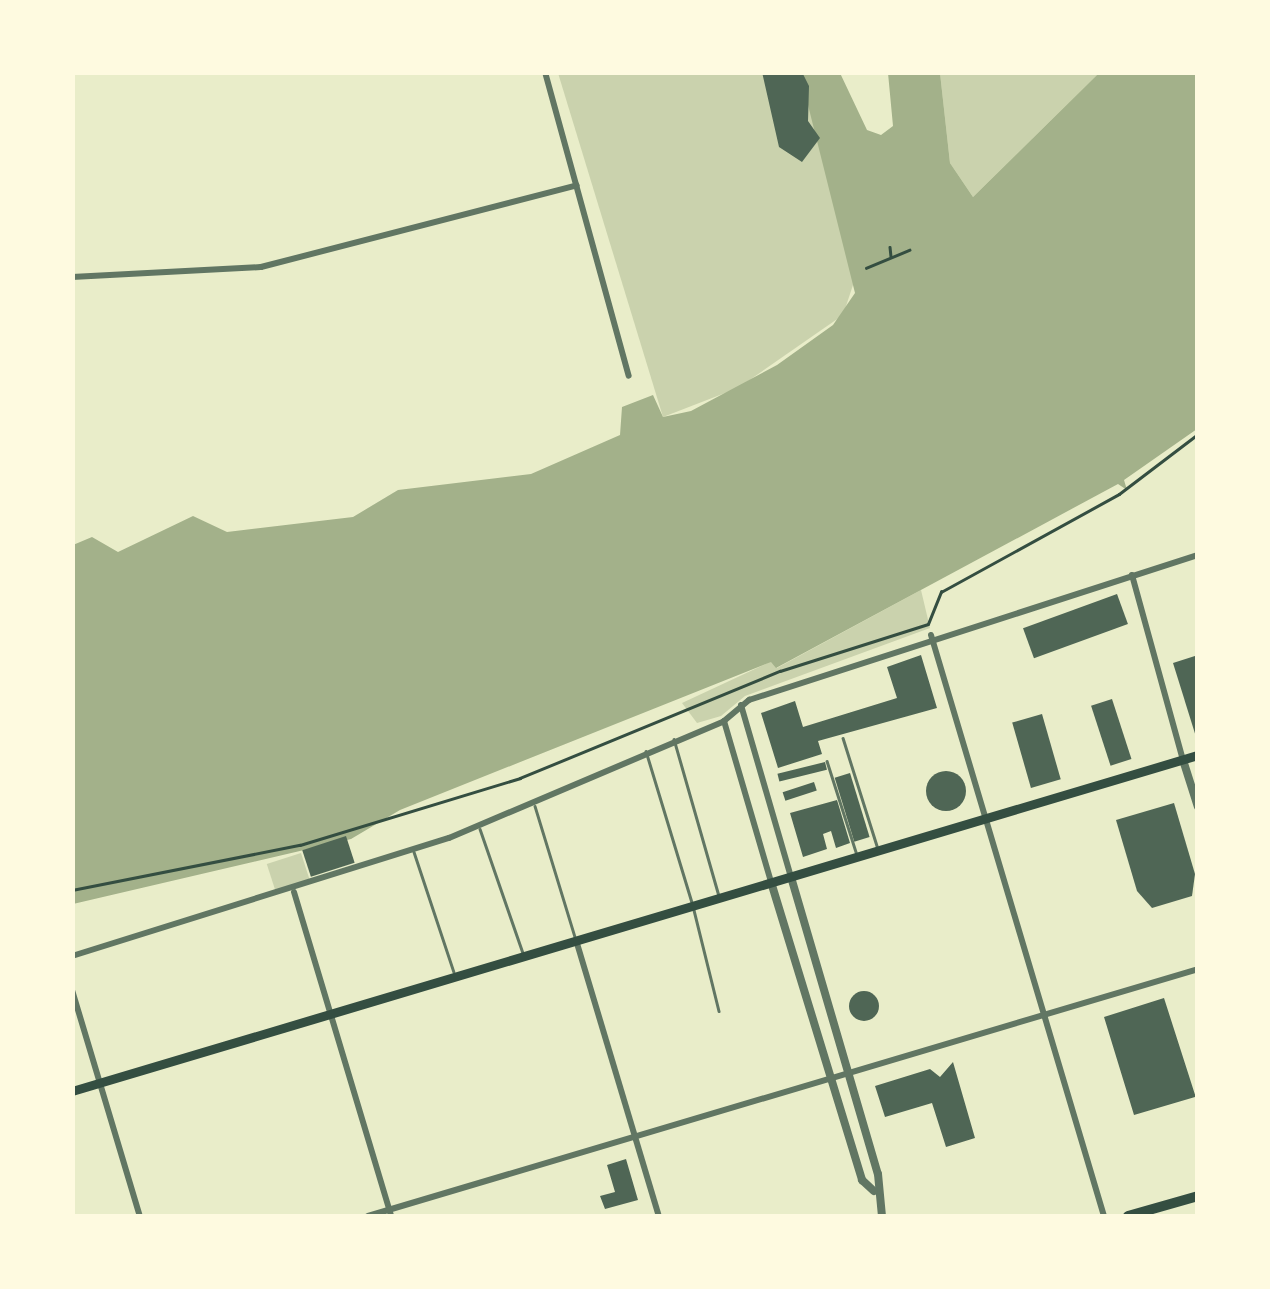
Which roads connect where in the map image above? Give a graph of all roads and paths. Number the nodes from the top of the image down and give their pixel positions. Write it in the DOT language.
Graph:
graph roads {
  1 [pos="546,72"];
  2 [pos="576,186"];
  3 [pos="891,248"];
  4 [pos="910,250"];
  5 [pos="892,258"];
  6 [pos="866,268"];
  7 [pos="72,277"];
  8 [pos="630,376"];
  9 [pos="1198,434"];
  10 [pos="1198,555"];
  11 [pos="1132,575"];
  12 [pos="932,635"];
  13 [pos="740,706"];
  14 [pos="724,720"];
  15 [pos="843,738"];
  16 [pos="674,739"];
  17 [pos="646,751"];
  18 [pos="1198,755"];
  19 [pos="1184,760"];
  20 [pos="828,761"];
  21 [pos="535,804"];
  22 [pos="1198,807"];
  23 [pos="986,818"];
  24 [pos="479,827"];
  25 [pos="414,850"];
  26 [pos="879,850"];
  27 [pos="858,857"];
  28 [pos="790,877"];
  29 [pos="771,882"];
  30 [pos="72,890"];
  31 [pos="294,892"];
  32 [pos="720,897"];
  33 [pos="692,905"];
  34 [pos="576,940"];
  35 [pos="72,956"];
  36 [pos="524,956"];
  37 [pos="1198,969"];
  38 [pos="455,976"];
  39 [pos="72,990"];
  40 [pos="719,1011"];
  41 [pos="330,1014"];
  42 [pos="1046,1015"];
  43 [pos="849,1074"];
  44 [pos="831,1078"];
  45 [pos="100,1083"];
  46 [pos="72,1092"];
  47 [pos="635,1136"];
  48 [pos="874,1191"];
  49 [pos="1198,1196"];
  50 [pos="390,1213"];
  51 [pos="140,1216"];
  52 [pos="368,1216"];
  53 [pos="659,1216"];
  54 [pos="882,1216"];
  55 [pos="1104,1216"];
  56 [pos="1128,1216"];
  1 -- 2 [label="street"];
  2 -- 7 [label="street"];
  2 -- 8 [label="street"];
  3 -- 5 [label="path"];
  4 -- 5 [label="path"];
  5 -- 6 [label="path"];
  9 -- 30 [label="path"];
  10 -- 11 [label="street"];
  11 -- 12 [label="street"];
  11 -- 19 [label="street"];
  12 -- 13 [label="street"];
  12 -- 23 [label="street"];
  13 -- 14 [label="street"];
  13 -- 28 [label="street"];
  14 -- 16 [label="street"];
  14 -- 29 [label="street"];
  15 -- 26 [label="lane"];
  16 -- 17 [label="street"];
  16 -- 32 [label="lane"];
  17 -- 21 [label="street"];
  17 -- 33 [label="lane"];
  18 -- 19 [label="main road"];
  19 -- 22 [label="street"];
  19 -- 23 [label="main road"];
  20 -- 27 [label="lane"];
  21 -- 24 [label="street"];
  21 -- 34 [label="lane"];
  23 -- 26 [label="main road"];
  23 -- 42 [label="street"];
  24 -- 25 [label="street"];
  24 -- 36 [label="lane"];
  25 -- 31 [label="street"];
  25 -- 38 [label="lane"];
  26 -- 27 [label="main road"];
  27 -- 28 [label="main road"];
  28 -- 29 [label="main road"];
  28 -- 43 [label="street"];
  29 -- 32 [label="main road"];
  29 -- 44 [label="street"];
  31 -- 35 [label="street"];
  31 -- 41 [label="street"];
  32 -- 33 [label="main road"];
  33 -- 34 [label="main road"];
  33 -- 40 [label="lane"];
  34 -- 36 [label="main road"];
  34 -- 47 [label="street"];
  36 -- 38 [label="main road"];
  37 -- 42 [label="street"];
  38 -- 41 [label="main road"];
  39 -- 45 [label="street"];
  41 -- 45 [label="main road"];
  41 -- 50 [label="street"];
  42 -- 43 [label="street"];
  42 -- 55 [label="street"];
  43 -- 44 [label="street"];
  43 -- 48 [label="street"];
  44 -- 47 [label="street"];
  44 -- 48 [label="street"];
  45 -- 46 [label="main road"];
  45 -- 51 [label="street"];
  47 -- 50 [label="street"];
  47 -- 53 [label="street"];
  48 -- 54 [label="street"];
  49 -- 56 [label="main road"];
  50 -- 52 [label="street"];
}
